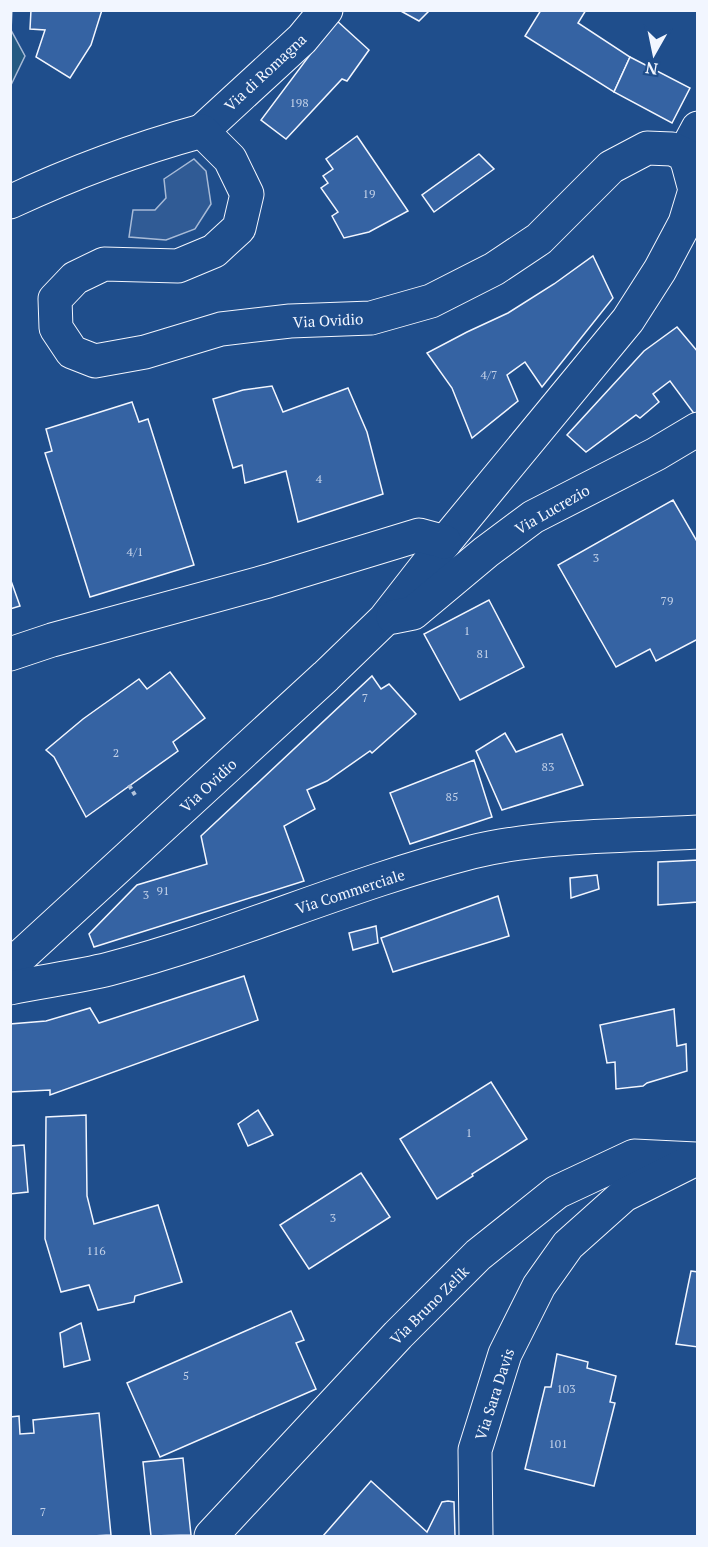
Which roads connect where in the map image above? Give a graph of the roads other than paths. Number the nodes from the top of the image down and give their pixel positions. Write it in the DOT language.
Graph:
graph roads {
  1 [pos="326,10"];
  2 [pos="202,131"];
  3 [pos="691,141"];
  4 [pos="10,202"];
  5 [pos="698,429"];
  6 [pos="445,542"];
  7 [pos="385,619"];
  8 [pos="10,654"];
  9 [pos="698,832"];
  10 [pos="10,966"];
  11 [pos="10,988"];
  12 [pos="697,1159"];
  13 [pos="212,1536"];
  14 [pos="476,1536"];
  1 -- 2 [label="street, Via di Romagna"];
  2 -- 3 [label="street, Via Ovidio"];
  2 -- 4 [label="street"];
  3 -- 6 [label="street, Via Ovidio"];
  5 -- 7 [label="street, Via Lucrezio"];
  6 -- 7 [label="street, Via Ovidio"];
  6 -- 8 [label="street"];
  7 -- 10 [label="street, Via Ovidio"];
  9 -- 11 [label="street, Via Commerciale"];
  12 -- 13 [label="street, Via Bruno Zelik"];
  12 -- 14 [label="street, Via Sara Davis"];
}
